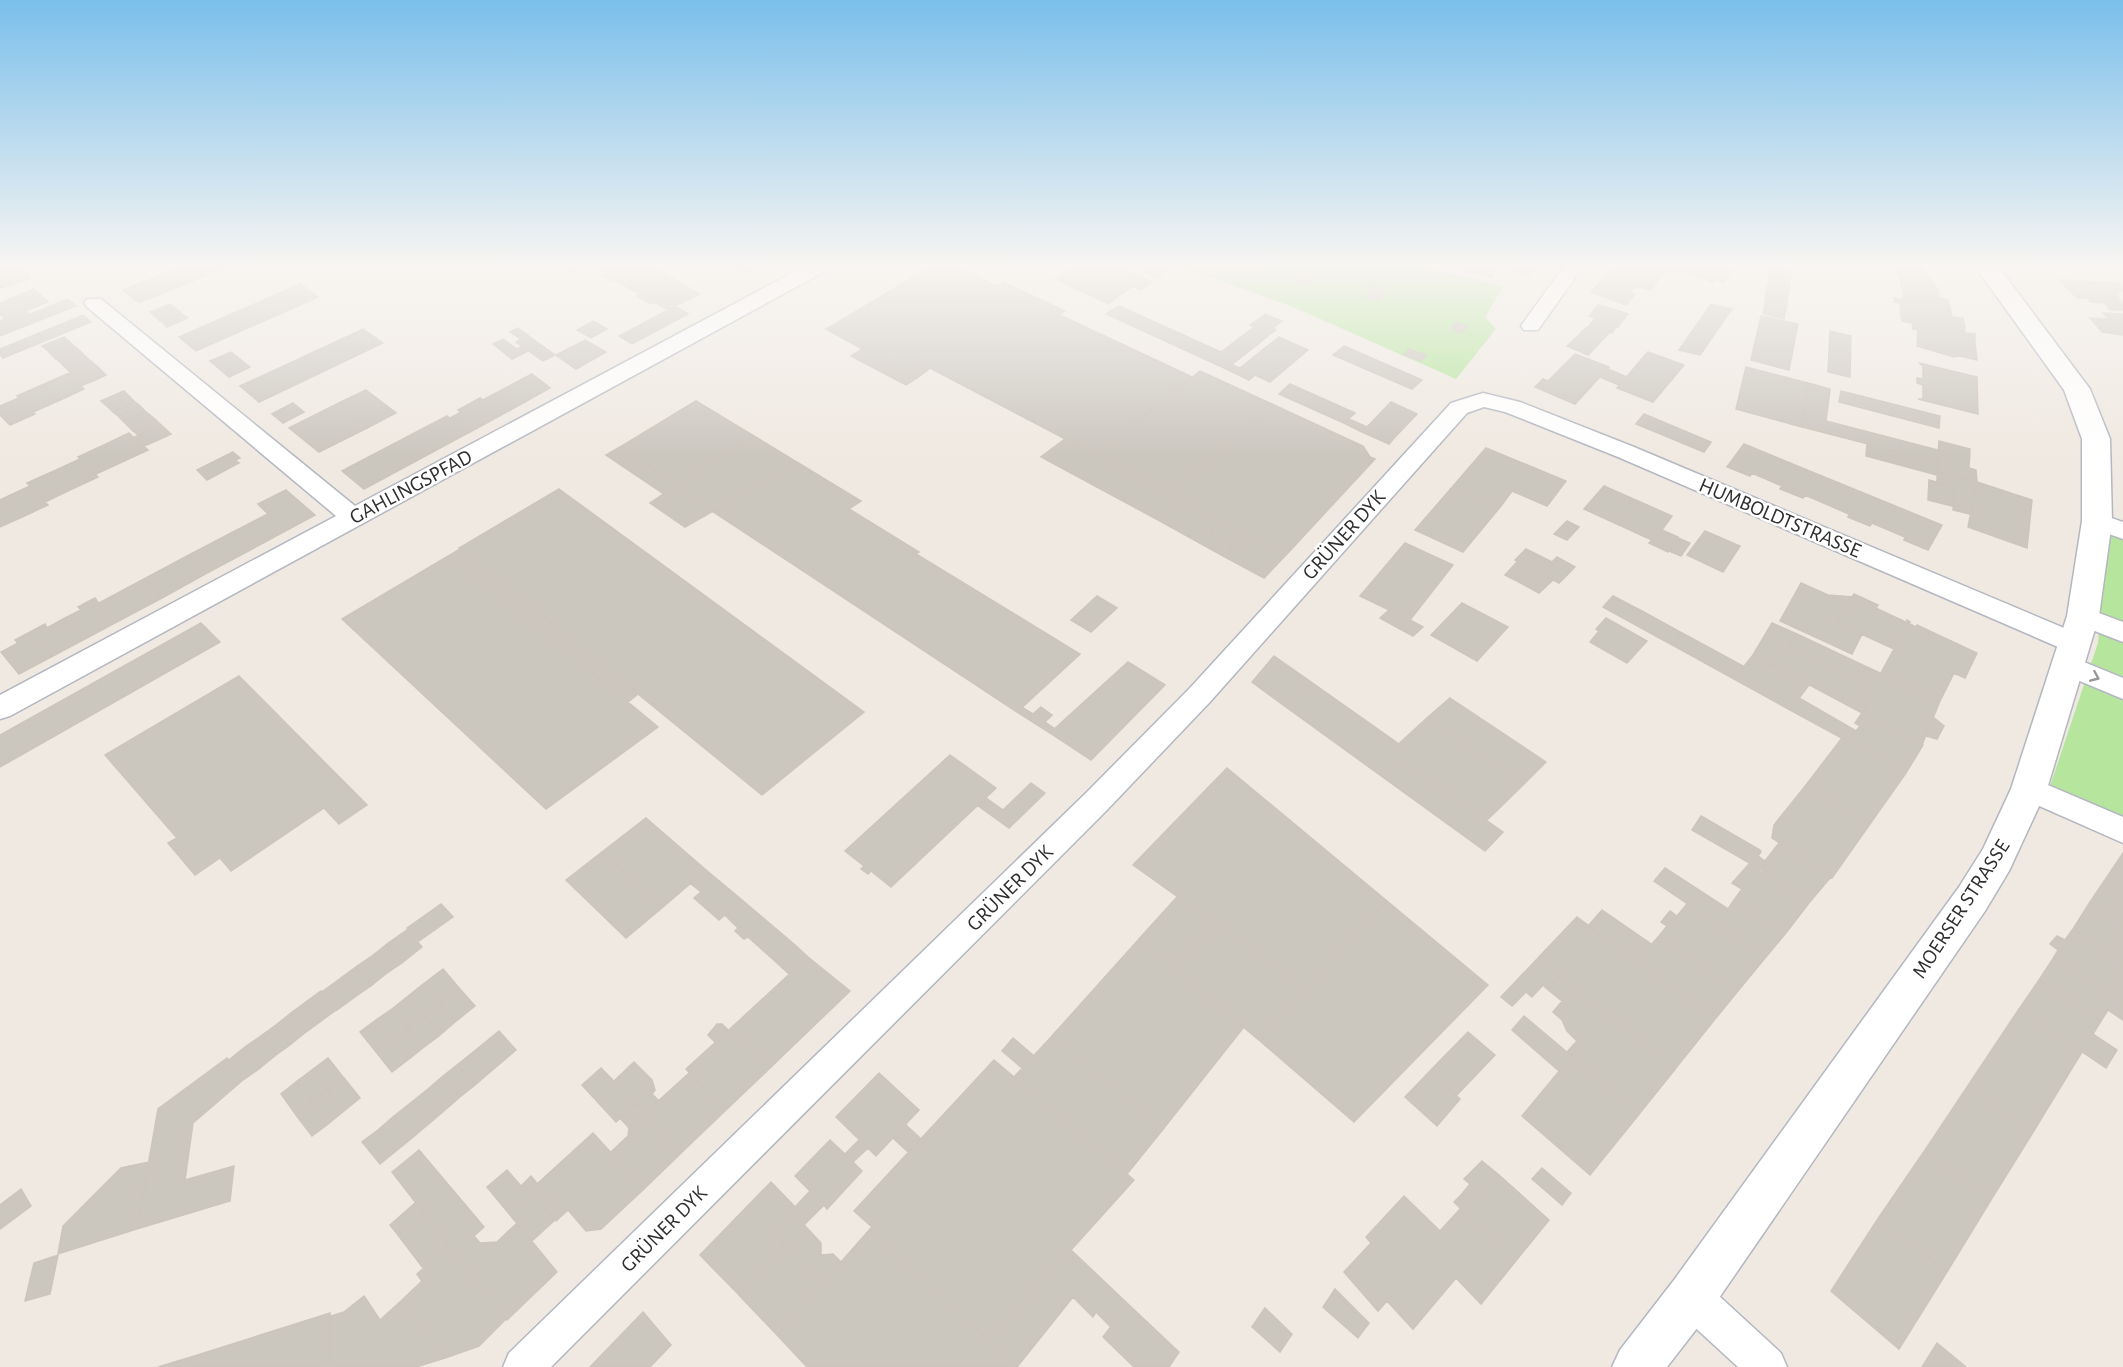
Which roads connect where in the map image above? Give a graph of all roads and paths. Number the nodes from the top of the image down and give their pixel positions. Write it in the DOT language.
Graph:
graph roads {
  1 [pos="125,329"];
  2 [pos="704,329"];
  3 [pos="2032,329"];
  4 [pos="1483,400"];
  5 [pos="354,518"];
  6 [pos="2110,526"];
  7 [pos="2083,616"];
  8 [pos="2123,632"];
  9 [pos="2070,654"];
  10 [pos="2123,689"];
  11 [pos="0,708"];
  12 [pos="2030,789"];
  13 [pos="2123,830"];
  14 [pos="1691,1297"];
  15 [pos="524,1367"];
  16 [pos="1637,1367"];
  17 [pos="1767,1367"];
  1 -- 5 [label="street"];
  2 -- 5 [label="street, GAHLINGSPFAD"];
  3 -- 6 [label="main road, MOERSER STRASSE"];
  4 -- 9 [label="street, HUMBOLDTSTRASSE"];
  4 -- 15 [label="street, GRÜNER DYK"];
  5 -- 11 [label="street, GAHLINGSPFAD"];
  6 -- 7 [label="main road, MOERSER STRASSE"];
  7 -- 8 [label="street"];
  7 -- 9 [label="main road, MOERSER STRASSE"];
  9 -- 10 [label="street, HUMBOLDTSTRASSE, one-way"];
  9 -- 12 [label="main road, MOERSER STRASSE"];
  12 -- 13 [label="street"];
  12 -- 14 [label="main road, MOERSER STRASSE"];
  14 -- 16 [label="main road, MOERSER STRASSE"];
  14 -- 17 [label="street"];
}
